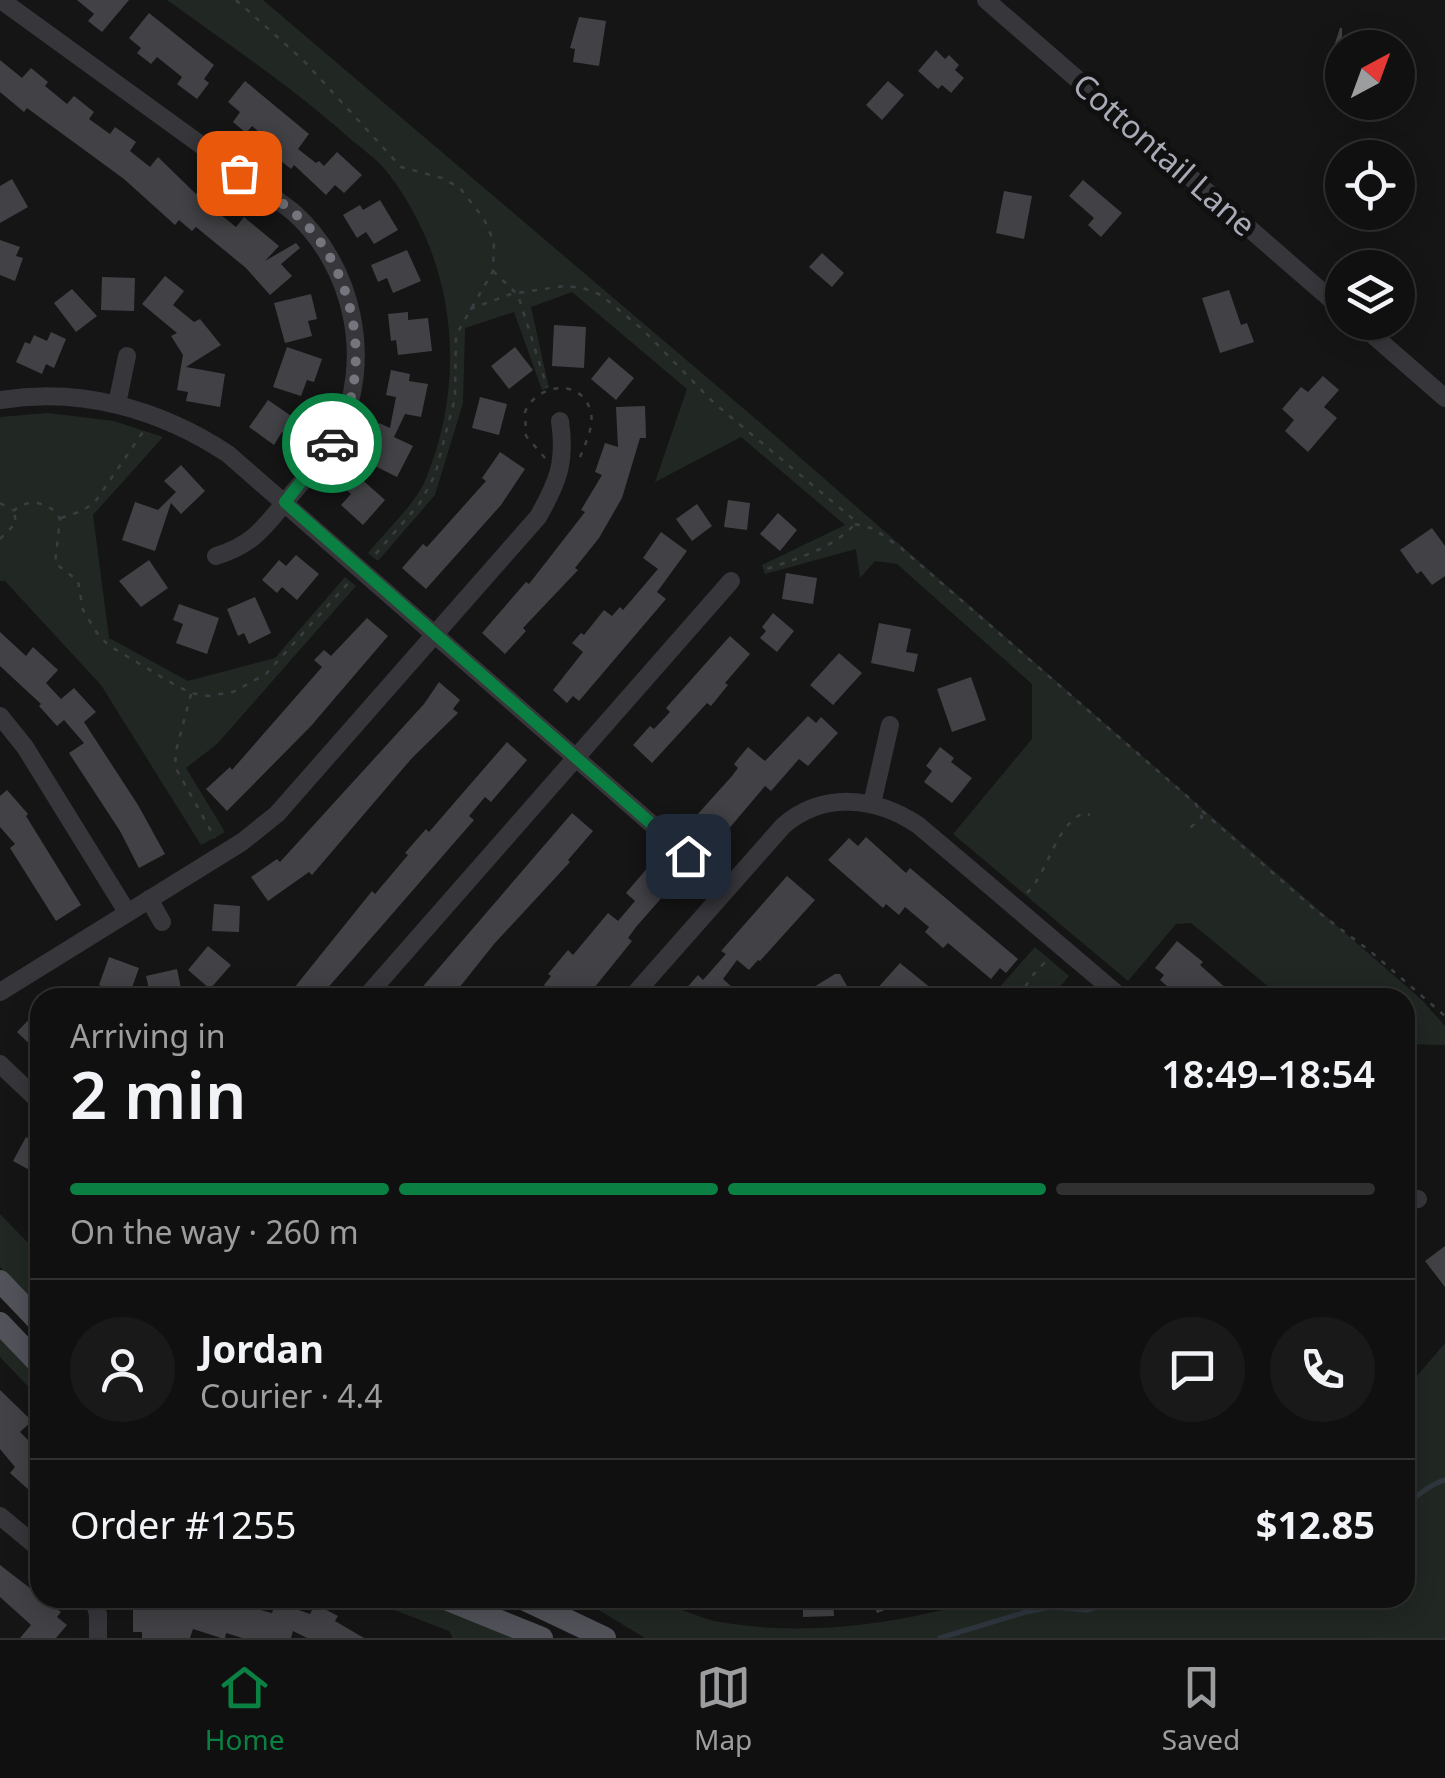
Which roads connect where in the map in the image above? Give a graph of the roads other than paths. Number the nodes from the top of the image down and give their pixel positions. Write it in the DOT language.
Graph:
graph roads {
  1 [pos="1,0"];
  2 [pos="986,0"];
  3 [pos="1325,295"];
  4 [pos="1379,340"];
  5 [pos="126,356"];
  6 [pos="1445,398"];
  7 [pos="0,400"];
  8 [pos="117,404"];
  9 [pos="560,421"];
  10 [pos="285,502"];
  11 [pos="216,556"];
  12 [pos="731,581"];
  13 [pos="436,634"];
  14 [pos="0,716"];
  15 [pos="890,725"];
  16 [pos="576,756"];
  17 [pos="872,804"];
  18 [pos="726,888"];
  19 [pos="149,899"];
  20 [pos="127,912"];
  21 [pos="162,922"];
  22 [pos="374,988"];
  23 [pos="640,988"];
  24 [pos="1110,988"];
  25 [pos="0,992"];
  26 [pos="0,1064"];
  27 [pos="30,1092"];
  28 [pos="0,1281"];
  29 [pos="30,1313"];
  30 [pos="0,1323"];
  31 [pos="30,1354"];
  32 [pos="0,1516"];
  33 [pos="30,1542"];
  34 [pos="96,1608"];
  35 [pos="468,1608"];
  36 [pos="543,1608"];
  37 [pos="98,1638"];
  38 [pos="542,1638"];
  39 [pos="606,1638"];
  1 -- 10 [label="street"];
  2 -- 3 [label="street, Cottontail Lane"];
  4 -- 6 [label="street"];
  5 -- 8 [label="street"];
  7 -- 8 [label="street"];
  8 -- 10 [label="street"];
  9 -- 13 [label="street"];
  10 -- 11 [label="street"];
  10 -- 13 [label="street"];
  12 -- 16 [label="street"];
  13 -- 16 [label="street"];
  13 -- 19 [label="street"];
  14 -- 20 [label="street"];
  15 -- 17 [label="street"];
  16 -- 18 [label="street"];
  16 -- 22 [label="street"];
  17 -- 18 [label="street"];
  17 -- 24 [label="street"];
  18 -- 23 [label="street"];
  19 -- 20 [label="street"];
  19 -- 21 [label="street"];
  20 -- 25 [label="street"];
  26 -- 27 [label="street"];
  28 -- 29 [label="main road"];
  30 -- 31 [label="main road"];
  32 -- 33 [label="street"];
  34 -- 37 [label="street"];
  35 -- 38 [label="main road"];
  36 -- 39 [label="main road"];
}
